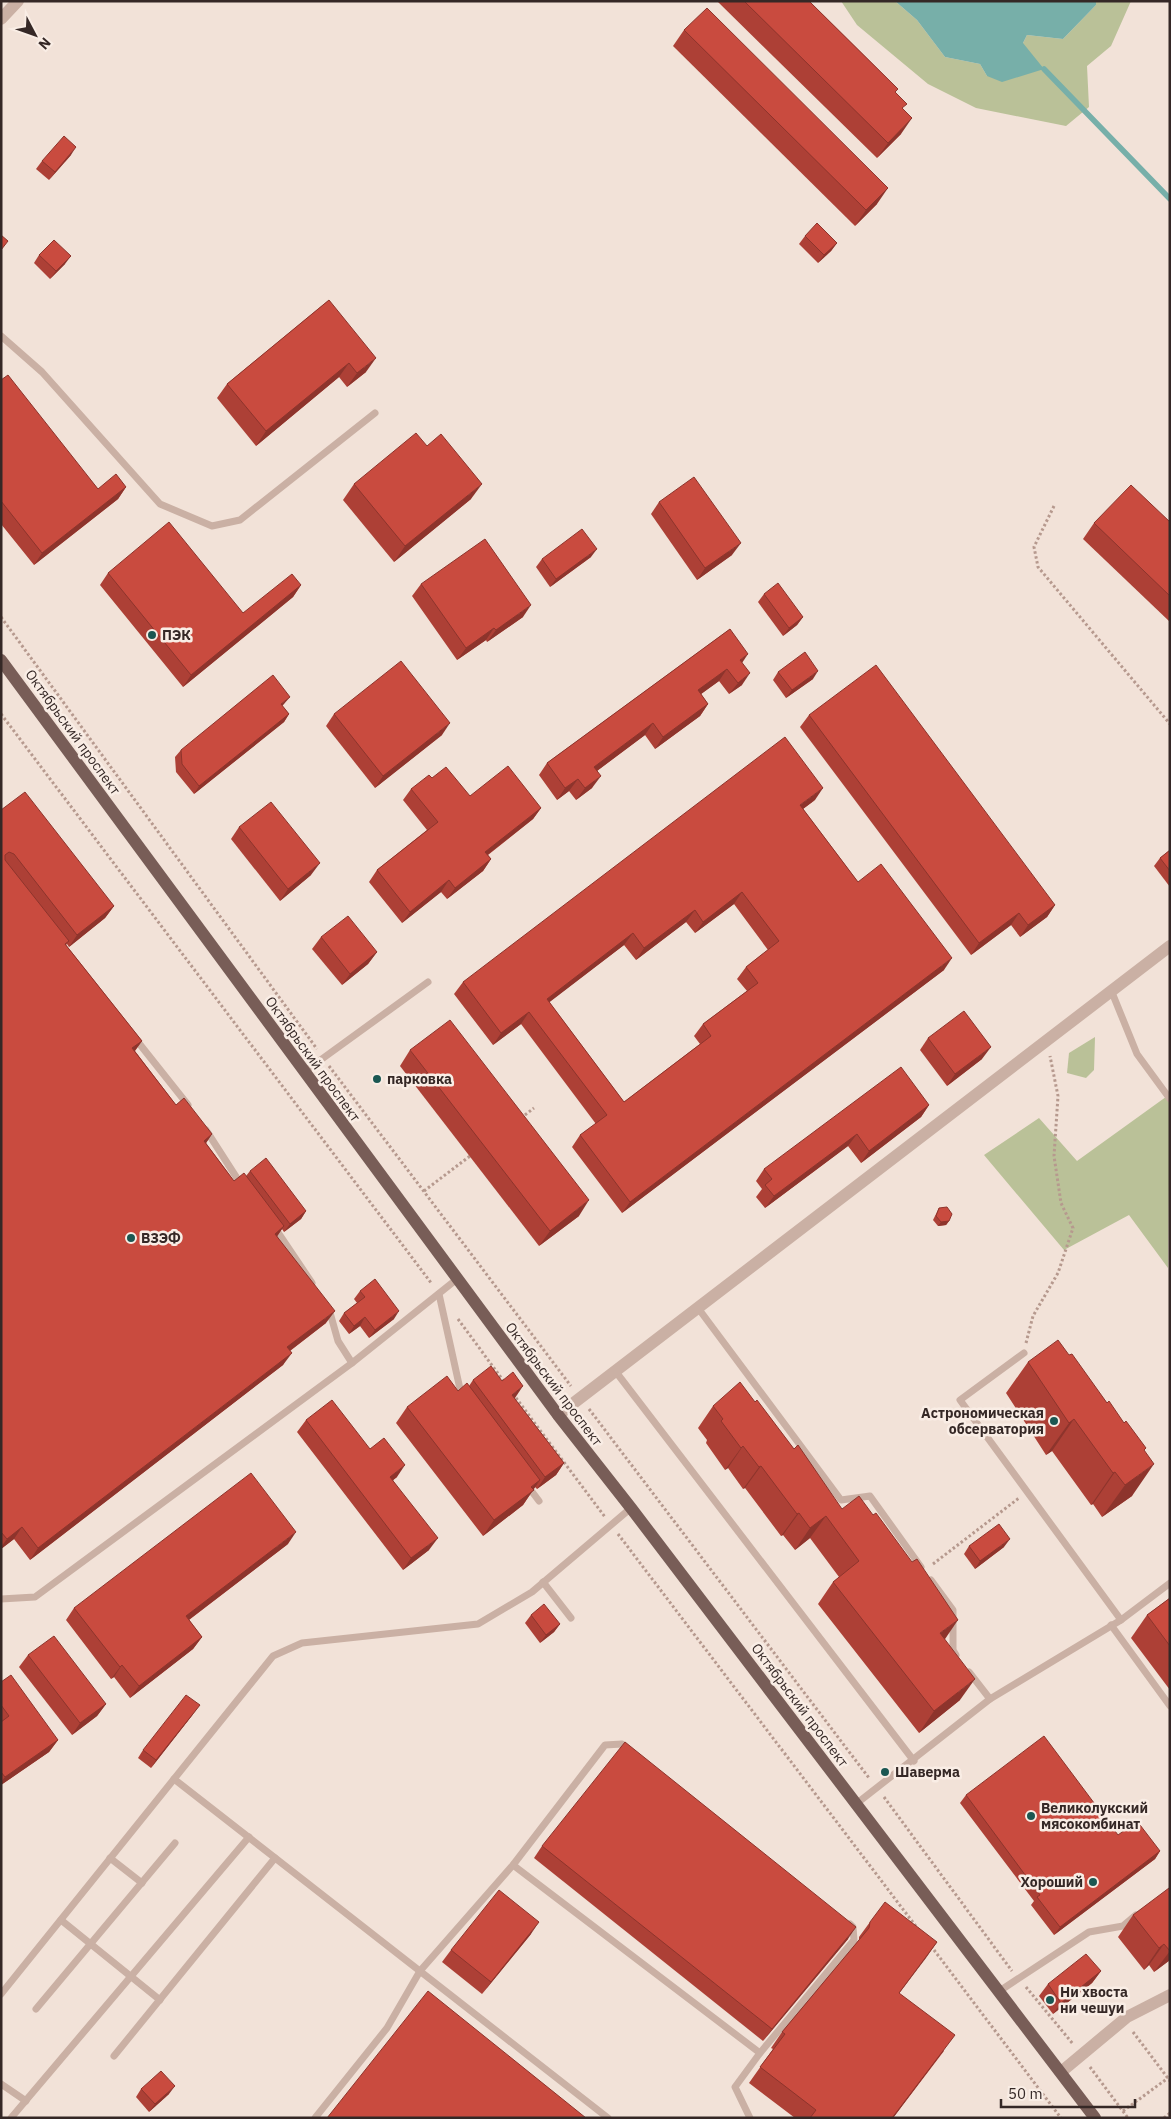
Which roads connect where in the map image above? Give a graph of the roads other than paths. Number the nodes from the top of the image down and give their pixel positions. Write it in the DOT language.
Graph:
graph roads {
  1 [pos="18,1"];
  2 [pos="1,19"];
  3 [pos="1,336"];
  4 [pos="375,414"];
  5 [pos="1,660"];
  6 [pos="1170,946"];
  7 [pos="428,982"];
  8 [pos="1111,990"];
  9 [pos="129,1031"];
  10 [pos="304,1072"];
  11 [pos="1170,1099"];
  12 [pos="190,1108"];
  13 [pos="202,1124"];
  14 [pos="247,1192"];
  15 [pos="269,1220"];
  16 [pos="457,1279"];
  17 [pos="318,1291"];
  18 [pos="439,1294"];
  19 [pos="323,1299"];
  20 [pos="698,1308"];
  21 [pos="1024,1353"];
  22 [pos="352,1363"];
  23 [pos="616,1372"];
  24 [pos="466,1402"];
  25 [pos="558,1416"];
  26 [pos="522,1478"];
  27 [pos="539,1501"];
  28 [pos="631,1508"];
  29 [pos="543,1582"];
  30 [pos="1170,1583"];
  31 [pos="1,1599"];
  32 [pos="570,1618"];
  33 [pos="1121,1620"];
  34 [pos="1112,1626"];
  35 [pos="990,1699"];
  36 [pos="1170,1706"];
  37 [pos="637,1756"];
  38 [pos="914,1761"];
  39 [pos="174,1779"];
  40 [pos="856,1804"];
  41 [pos="248,1837"];
  42 [pos="176,1843"];
  43 [pos="110,1858"];
  44 [pos="275,1858"];
  45 [pos="513,1865"];
  46 [pos="142,1883"];
  47 [pos="1146,1907"];
  48 [pos="61,1920"];
  49 [pos="845,1921"];
  50 [pos="91,1944"];
  51 [pos="420,1971"];
  52 [pos="131,1976"];
  53 [pos="998,1992"];
  54 [pos="1,1994"];
  55 [pos="1170,1995"];
  56 [pos="160,2000"];
  57 [pos="36,2009"];
  58 [pos="760,2052"];
  59 [pos="114,2056"];
  60 [pos="1061,2072"];
  61 [pos="1,2084"];
  62 [pos="26,2101"];
  63 [pos="11,2118"];
  64 [pos="315,2118"];
  65 [pos="608,2118"];
  66 [pos="750,2118"];
  67 [pos="1095,2118"];
  1 -- 2 [label="street"];
  3 -- 4 [label="lane"];
  5 -- 10 [label="main road, Октябрьский проспект"];
  6 -- 8 [label="street"];
  7 -- 10 [label="lane"];
  8 -- 11 [label="lane"];
  8 -- 20 [label="street"];
  9 -- 12 [label="lane"];
  10 -- 16 [label="main road, Октябрьский проспект"];
  13 -- 14 [label="lane"];
  15 -- 17 [label="lane"];
  16 -- 18 [label="lane"];
  16 -- 25 [label="main road, Октябрьский проспект"];
  18 -- 22 [label="lane"];
  18 -- 24 [label="lane"];
  19 -- 22 [label="lane"];
  20 -- 23 [label="street"];
  20 -- 35 [label="lane"];
  21 -- 33 [label="lane"];
  22 -- 31 [label="lane"];
  23 -- 25 [label="street"];
  23 -- 38 [label="lane"];
  25 -- 28 [label="main road, Октябрьский проспект"];
  26 -- 27 [label="lane"];
  28 -- 29 [label="lane"];
  28 -- 40 [label="main road, Октябрьский проспект"];
  29 -- 32 [label="lane"];
  29 -- 39 [label="lane"];
  30 -- 33 [label="lane"];
  33 -- 34 [label="lane"];
  34 -- 35 [label="lane"];
  34 -- 36 [label="lane"];
  35 -- 38 [label="lane"];
  37 -- 45 [label="lane"];
  38 -- 40 [label="lane"];
  39 -- 41 [label="lane"];
  39 -- 43 [label="lane"];
  40 -- 53 [label="main road, Октябрьский проспект"];
  41 -- 44 [label="lane"];
  41 -- 52 [label="lane"];
  42 -- 46 [label="lane"];
  43 -- 46 [label="lane"];
  43 -- 48 [label="lane"];
  44 -- 51 [label="lane"];
  44 -- 56 [label="lane"];
  45 -- 51 [label="lane"];
  45 -- 58 [label="lane"];
  46 -- 50 [label="lane"];
  47 -- 53 [label="lane"];
  48 -- 50 [label="lane"];
  48 -- 54 [label="lane"];
  49 -- 58 [label="lane"];
  50 -- 52 [label="lane"];
  50 -- 57 [label="lane"];
  51 -- 64 [label="lane"];
  51 -- 65 [label="lane"];
  52 -- 56 [label="lane"];
  52 -- 62 [label="lane"];
  53 -- 60 [label="main road, Октябрьский проспект"];
  55 -- 60 [label="street"];
  56 -- 59 [label="lane"];
  58 -- 66 [label="lane"];
  60 -- 67 [label="main road, Октябрьский проспект"];
  61 -- 62 [label="lane"];
  62 -- 63 [label="lane"];
}
